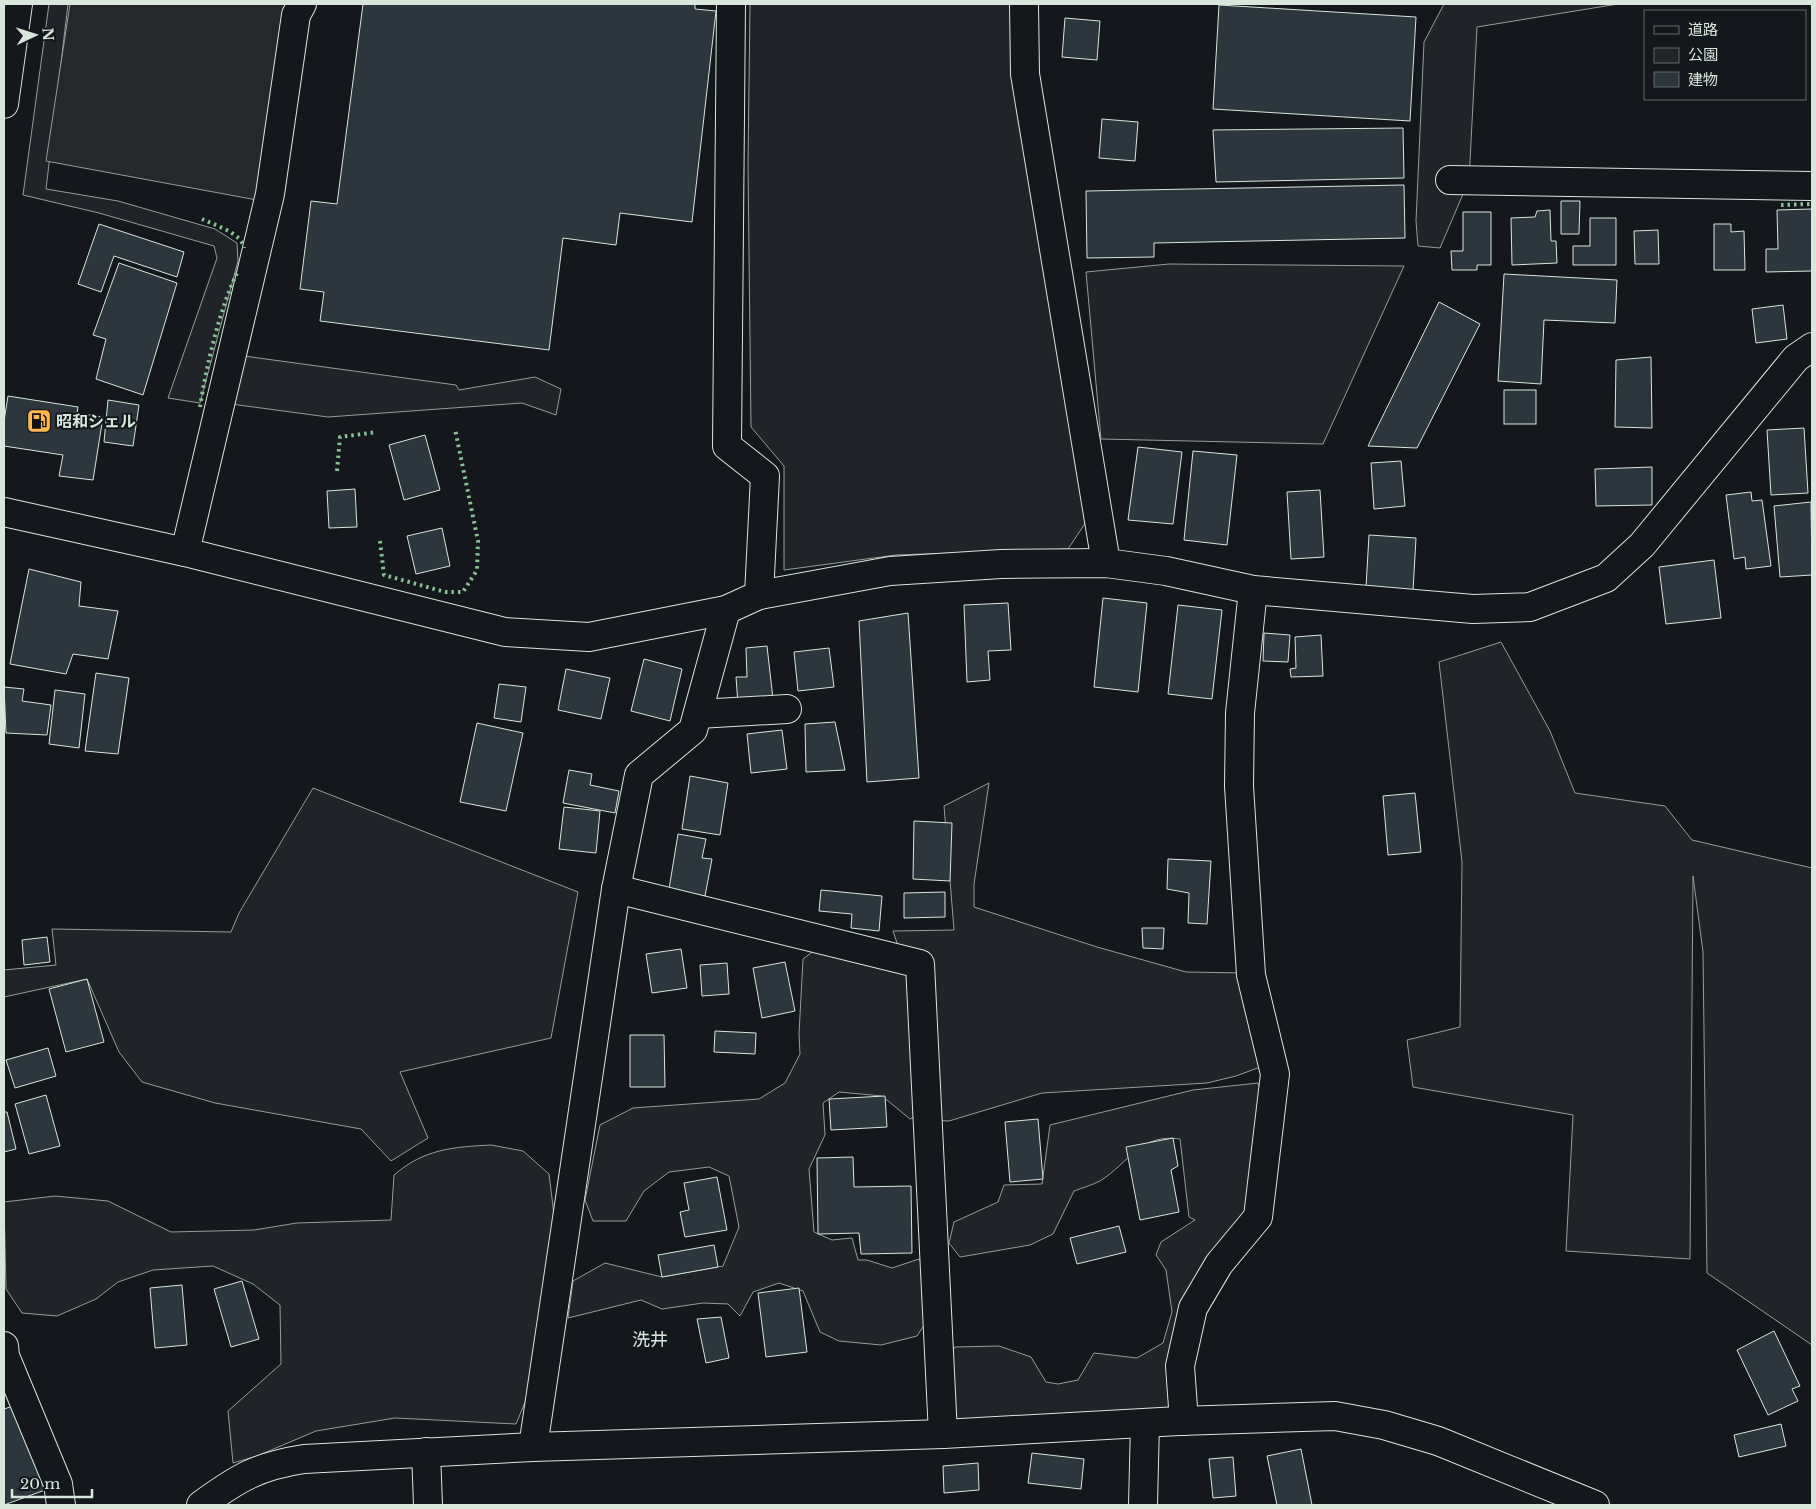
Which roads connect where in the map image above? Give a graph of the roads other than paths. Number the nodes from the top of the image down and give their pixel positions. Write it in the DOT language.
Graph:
graph roads {
  1 [pos="18,4"];
  2 [pos="302,4"];
  3 [pos="731,4"];
  4 [pos="1024,4"];
  5 [pos="4,104"];
  6 [pos="1450,180"];
  7 [pos="1812,186"];
  8 [pos="1812,347"];
  9 [pos="4,512"];
  10 [pos="184,552"];
  11 [pos="1106,563"];
  12 [pos="1253,590"];
  13 [pos="759,595"];
  14 [pos="726,610"];
  15 [pos="787,709"];
  16 [pos="698,714"];
  17 [pos="616,889"];
  18 [pos="4,1346"];
  19 [pos="1184,1421"];
  20 [pos="1145,1422"];
  21 [pos="943,1434"];
  22 [pos="534,1447"];
  23 [pos="426,1452"];
  24 [pos="1560,1498"];
  25 [pos="61,1505"];
  26 [pos="201,1505"];
  27 [pos="428,1505"];
  28 [pos="1143,1505"];
  29 [pos="1596,1505"];
  1 -- 5 [label="main road"];
  2 -- 10 [label="main road"];
  3 -- 13 [label="main road"];
  4 -- 11 [label="main road"];
  6 -- 7 [label="main road"];
  8 -- 12 [label="main road"];
  9 -- 10 [label="main road"];
  10 -- 14 [label="main road"];
  11 -- 12 [label="main road"];
  11 -- 13 [label="main road"];
  12 -- 19 [label="main road"];
  13 -- 14 [label="main road"];
  14 -- 16 [label="main road"];
  15 -- 16 [label="main road"];
  16 -- 17 [label="main road"];
  17 -- 21 [label="main road"];
  17 -- 22 [label="main road"];
  18 -- 25 [label="main road"];
  19 -- 20 [label="main road"];
  19 -- 24 [label="main road"];
  20 -- 21 [label="main road"];
  20 -- 28 [label="main road"];
  21 -- 22 [label="main road"];
  22 -- 23 [label="main road"];
  23 -- 26 [label="main road"];
  23 -- 27 [label="main road"];
  24 -- 29 [label="main road"];
}
